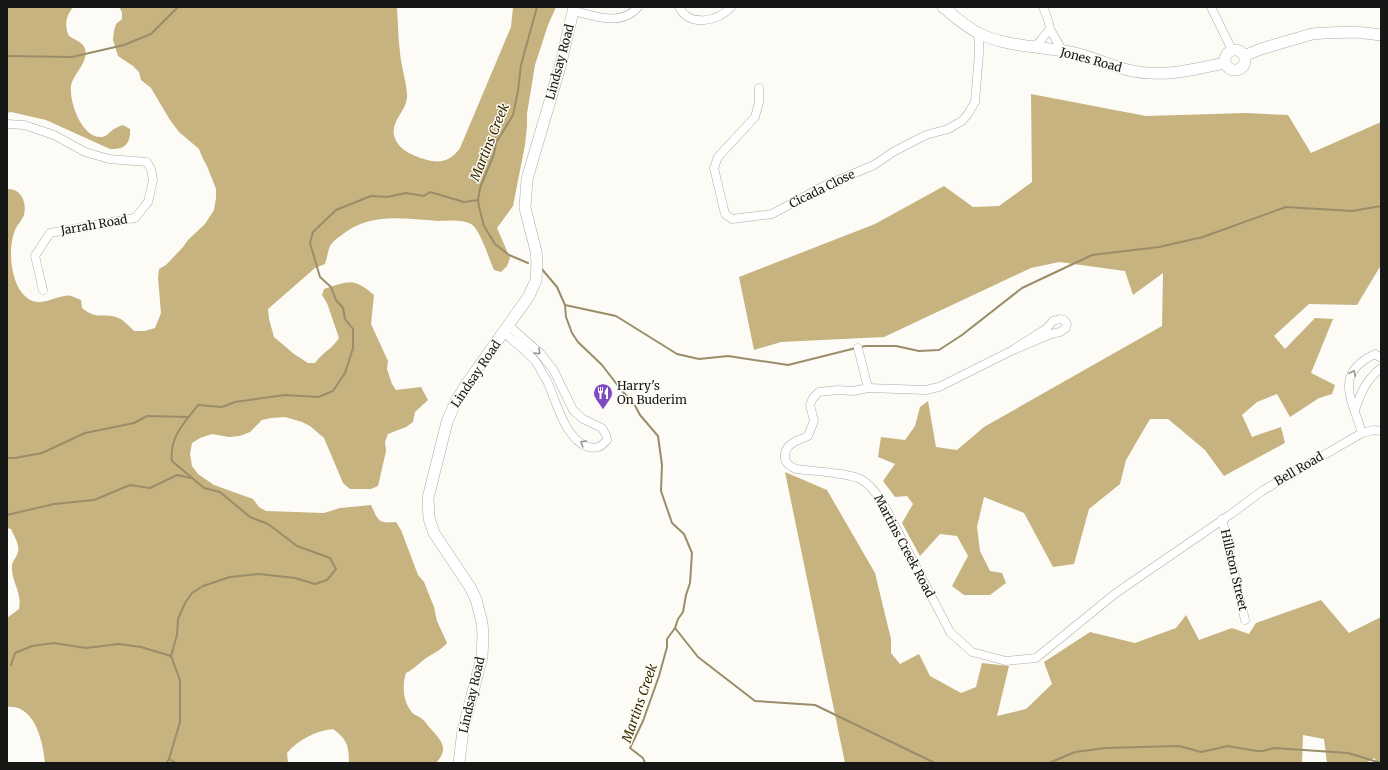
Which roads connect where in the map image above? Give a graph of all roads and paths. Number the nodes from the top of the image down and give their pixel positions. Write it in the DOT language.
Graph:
graph roads {
  1 [pos="638,7"];
  2 [pos="679,7"];
  3 [pos="731,7"];
  4 [pos="943,7"];
  5 [pos="1043,7"];
  6 [pos="1211,7"];
  7 [pos="574,9"];
  8 [pos="1050,29"];
  9 [pos="977,32"];
  10 [pos="1381,35"];
  11 [pos="993,39"];
  12 [pos="1034,48"];
  13 [pos="1232,50"];
  14 [pos="1064,52"];
  15 [pos="979,54"];
  16 [pos="1244,56"];
  17 [pos="1225,63"];
  18 [pos="760,88"];
  19 [pos="7,124"];
  20 [pos="43,290"];
  21 [pos="506,330"];
  22 [pos="858,348"];
  23 [pos="1011,351"];
  24 [pos="1381,358"];
  25 [pos="1381,368"];
  26 [pos="868,388"];
  27 [pos="1355,410"];
  28 [pos="1381,431"];
  29 [pos="1362,433"];
  30 [pos="1222,519"];
  31 [pos="1245,620"];
  32 [pos="459,763"];
  1 -- 7 [label="street"];
  2 -- 3 [label="street"];
  4 -- 9 [label="street, Jones Road"];
  5 -- 8 [label="street"];
  6 -- 13 [label="street"];
  7 -- 21 [label="street, Lindsay Road"];
  8 -- 12 [label="street"];
  8 -- 14 [label="street"];
  9 -- 11 [label="street, Jones Road"];
  9 -- 15 [label="street, Cicada Close"];
  10 -- 16 [label="street"];
  11 -- 12 [label="street, Jones Road"];
  11 -- 15 [label="street"];
  12 -- 14 [label="street, Jones Road"];
  13 -- 16 [label="street"];
  13 -- 17 [label="street"];
  14 -- 17 [label="street, Jones Road"];
  15 -- 18 [label="street, Cicada Close"];
  16 -- 17 [label="street"];
  19 -- 20 [label="street, Jarrah Road"];
  21 -- 21 [label="street, one-way"];
  21 -- 32 [label="street, Lindsay Road"];
  22 -- 26 [label="street"];
  23 -- 23 [label="street, Martins Creek Road"];
  23 -- 26 [label="street, Martins Creek Road"];
  27 -- 24 [label="street, one-way"];
  25 -- 27 [label="street"];
  26 -- 30 [label="street, Martins Creek Road"];
  27 -- 29 [label="street"];
  28 -- 29 [label="street, Bell Road"];
  29 -- 30 [label="street, Bell Road"];
  30 -- 31 [label="street, Hillston Street"];
}
